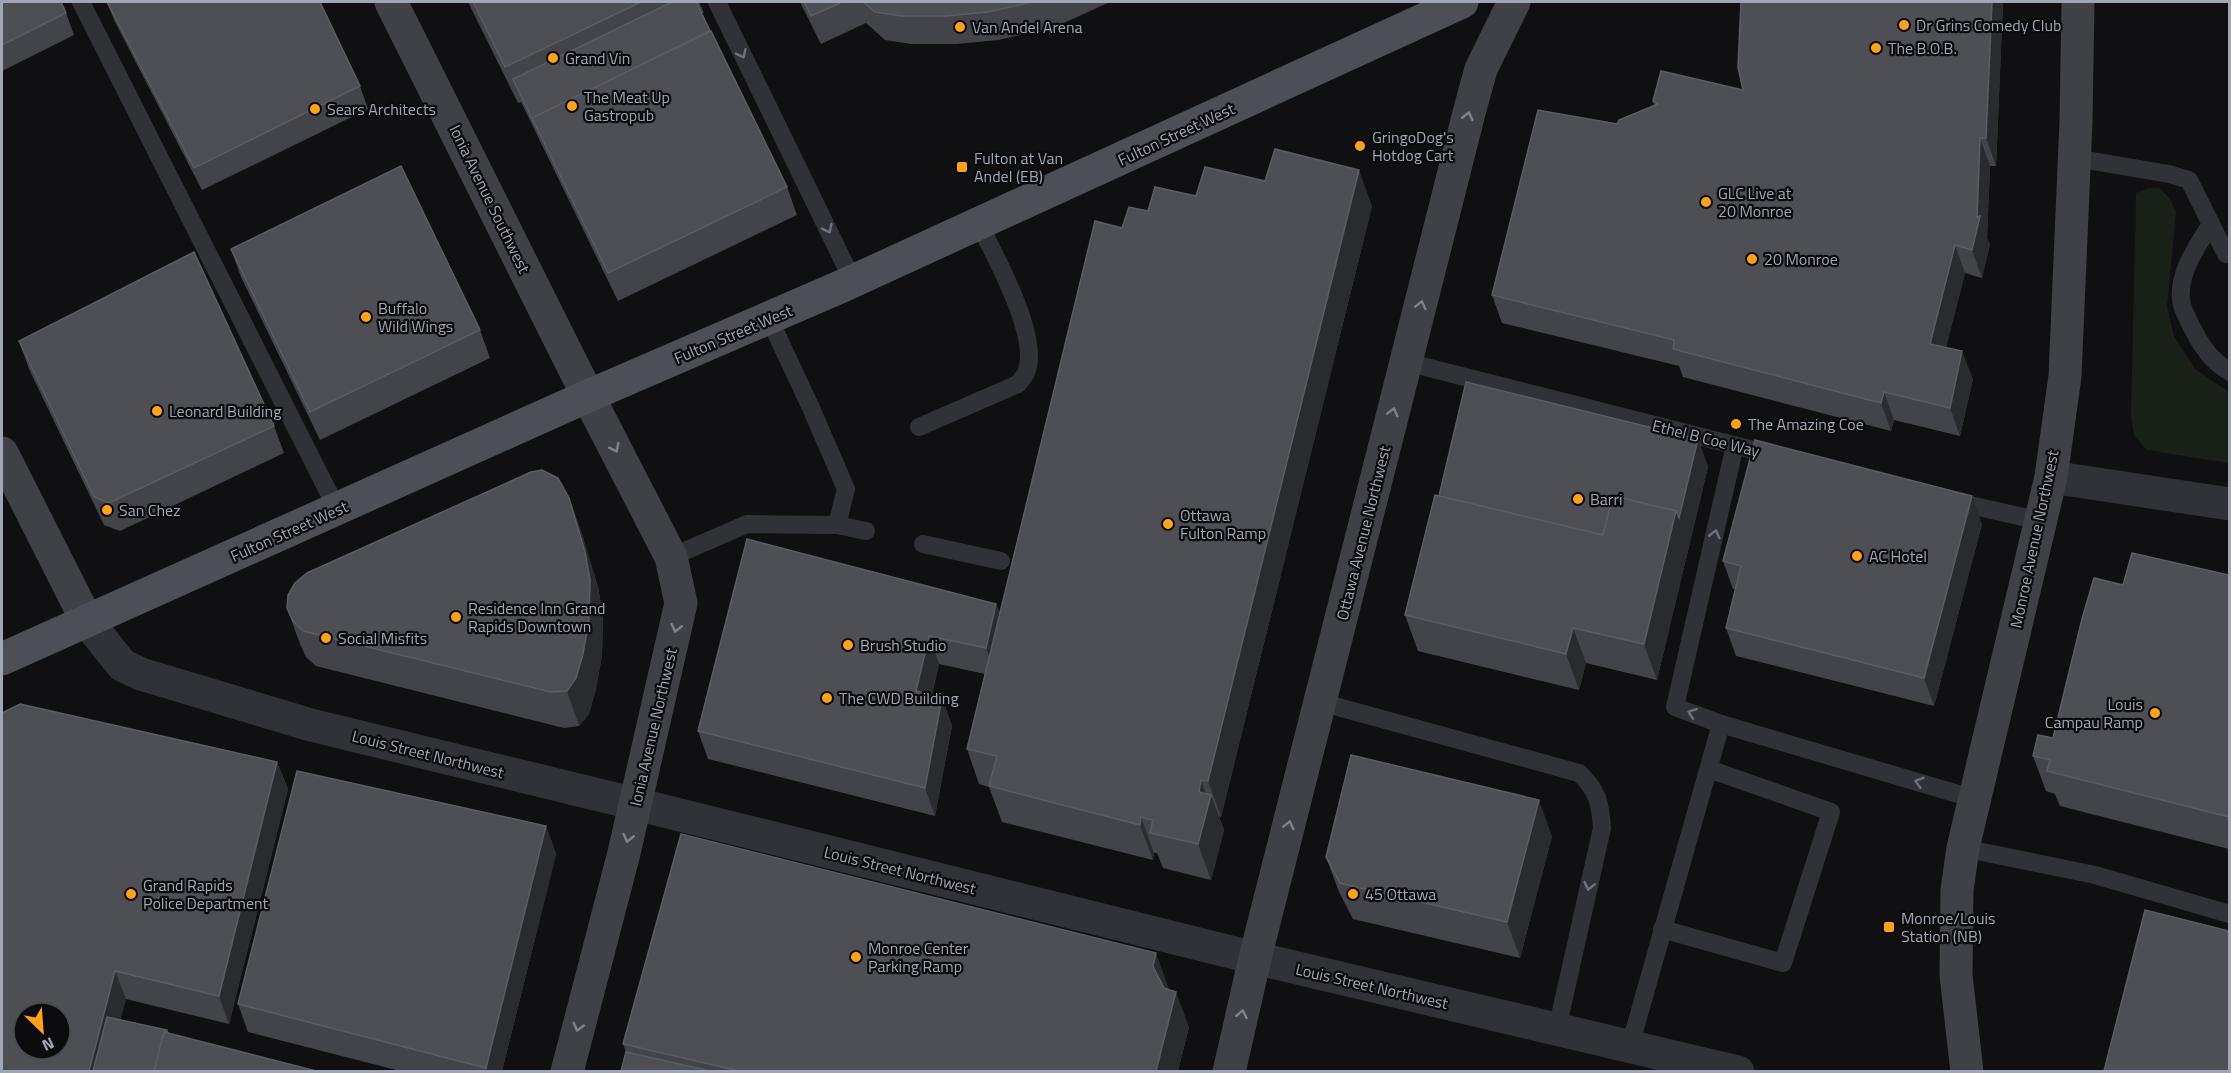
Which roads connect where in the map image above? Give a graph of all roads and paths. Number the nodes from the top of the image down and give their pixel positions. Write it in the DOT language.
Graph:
graph roads {
  1 [pos="81,2"];
  2 [pos="391,2"];
  3 [pos="717,2"];
  4 [pos="1462,2"];
  5 [pos="1514,2"];
  6 [pos="2078,2"];
  7 [pos="2075,158"];
  8 [pos="979,224"];
  9 [pos="2211,224"];
  10 [pos="2226,254"];
  11 [pos="853,281"];
  12 [pos="769,318"];
  13 [pos="1406,362"];
  14 [pos="2229,372"];
  15 [pos="588,396"];
  16 [pos="919,427"];
  17 [pos="1735,445"];
  18 [pos="2,453"];
  19 [pos="1793,460"];
  20 [pos="2051,477"];
  21 [pos="1931,495"];
  22 [pos="2229,504"];
  23 [pos="337,510"];
  24 [pos="2040,521"];
  25 [pos="837,525"];
  26 [pos="866,531"];
  27 [pos="923,544"];
  28 [pos="671,557"];
  29 [pos="1000,561"];
  30 [pos="87,621"];
  31 [pos="2,659"];
  32 [pos="1320,702"];
  33 [pos="1721,724"];
  34 [pos="1709,769"];
  35 [pos="1975,799"];
  36 [pos="636,804"];
  37 [pos="1963,848"];
  38 [pos="2229,914"];
  39 [pos="1662,929"];
  40 [pos="1255,958"];
  41 [pos="1557,1029"];
  42 [pos="1630,1046"];
  43 [pos="567,1071"];
  44 [pos="1229,1071"];
  45 [pos="1738,1071"];
  46 [pos="1967,1071"];
  1 -- 23 [label="lane"];
  2 -- 15 [label="street, Ionia Avenue Southwest"];
  3 -- 11 [label="lane, one-way"];
  4 -- 8 [label="main road, Fulton Street West"];
  13 -- 5 [label="street, Ottawa Avenue Northwest, one-way"];
  6 -- 7 [label="street, Monroe Avenue Northwest"];
  7 -- 9 [label="lane"];
  7 -- 20 [label="street, Monroe Avenue Northwest"];
  8 -- 11 [label="main road, Fulton Street West"];
  8 -- 16 [label="lane"];
  9 -- 10 [label="lane"];
  9 -- 14 [label="lane"];
  11 -- 12 [label="main road, Fulton Street West"];
  12 -- 15 [label="main road, Fulton Street West"];
  12 -- 25 [label="lane"];
  13 -- 17 [label="lane, Ethel B Coe Way"];
  32 -- 13 [label="street, Ottawa Avenue Northwest, one-way"];
  15 -- 23 [label="main road, Fulton Street West"];
  15 -- 28 [label="street, Ionia Avenue Northwest, one-way"];
  17 -- 19 [label="lane, Ethel B Coe Way"];
  33 -- 17 [label="lane, one-way"];
  18 -- 30 [label="street"];
  20 -- 22 [label="street"];
  20 -- 24 [label="street, Monroe Avenue Northwest"];
  21 -- 24 [label="lane"];
  23 -- 30 [label="main road, Fulton Street West"];
  24 -- 35 [label="street, Monroe Avenue Northwest"];
  25 -- 26 [label="lane"];
  25 -- 28 [label="lane"];
  27 -- 29 [label="lane"];
  28 -- 36 [label="street, Ionia Avenue Northwest, one-way"];
  30 -- 31 [label="main road, Fulton Street West"];
  30 -- 36 [label="street, Louis Street Northwest"];
  40 -- 32 [label="street, Ottawa Avenue Northwest, one-way"];
  32 -- 41 [label="lane, one-way"];
  33 -- 34 [label="lane"];
  35 -- 33 [label="lane, one-way"];
  34 -- 39 [label="lane"];
  34 -- 39 [label="lane"];
  35 -- 37 [label="street, Monroe Avenue Northwest"];
  36 -- 40 [label="street, Louis Street Northwest"];
  36 -- 43 [label="street, Ionia Avenue Northwest, one-way"];
  37 -- 38 [label="lane"];
  37 -- 46 [label="street, Monroe Avenue Northwest"];
  39 -- 42 [label="lane"];
  40 -- 41 [label="street, Louis Street Northwest"];
  44 -- 40 [label="street, Ottawa Avenue Northwest, one-way"];
  41 -- 42 [label="street, Louis Street Northwest"];
  42 -- 45 [label="street, Louis Street Northwest"];
}
